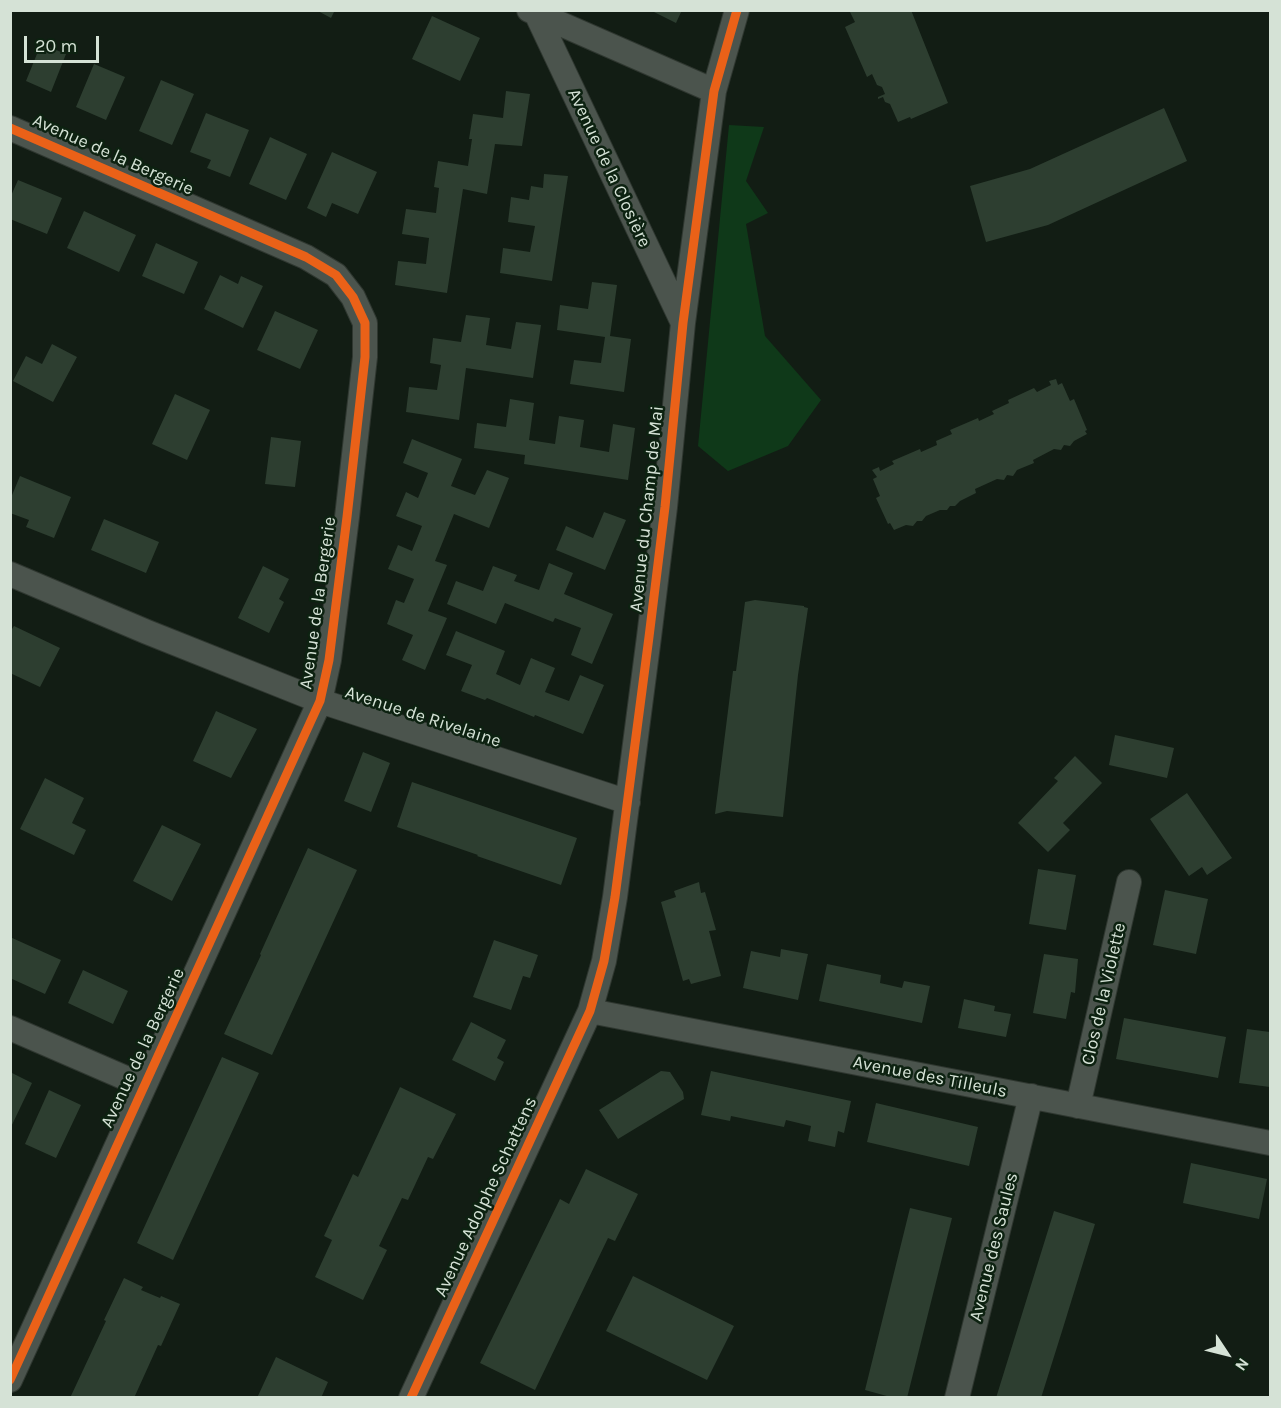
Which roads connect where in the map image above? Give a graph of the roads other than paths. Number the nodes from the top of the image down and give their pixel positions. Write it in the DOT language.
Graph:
graph roads {
  1 [pos="737,10"];
  2 [pos="532,12"];
  3 [pos="714,91"];
  4 [pos="10,128"];
  5 [pos="683,323"];
  6 [pos="10,574"];
  7 [pos="320,701"];
  8 [pos="628,802"];
  9 [pos="1129,882"];
  10 [pos="590,1011"];
  11 [pos="10,1028"];
  12 [pos="144,1086"];
  13 [pos="1031,1096"];
  14 [pos="1078,1106"];
  15 [pos="1270,1143"];
  16 [pos="10,1380"];
  17 [pos="411,1398"];
  18 [pos="957,1398"];
  1 -- 3 [label="street, Avenue du Champ de Mai"];
  2 -- 3 [label="street, Avenue de la Closière"];
  2 -- 5 [label="street, Avenue de la Closière"];
  3 -- 5 [label="street, Avenue du Champ de Mai"];
  4 -- 7 [label="street, Avenue de la Bergerie"];
  5 -- 8 [label="street, Avenue du Champ de Mai"];
  6 -- 7 [label="street, Avenue de Rivelaine"];
  7 -- 8 [label="street, Avenue de Rivelaine"];
  7 -- 12 [label="street, Avenue de la Bergerie"];
  8 -- 10 [label="street, Avenue du Champ de Mai"];
  9 -- 14 [label="street, Clos de la Violette"];
  10 -- 13 [label="street, Avenue des Tilleuls"];
  10 -- 17 [label="street, Avenue Adolphe Schattens"];
  11 -- 12 [label="street"];
  12 -- 16 [label="street, Avenue de la Bergerie"];
  13 -- 14 [label="street, Avenue des Tilleuls"];
  13 -- 18 [label="street, Avenue des Saules"];
  14 -- 15 [label="street, Avenue des Tilleuls"];
}
